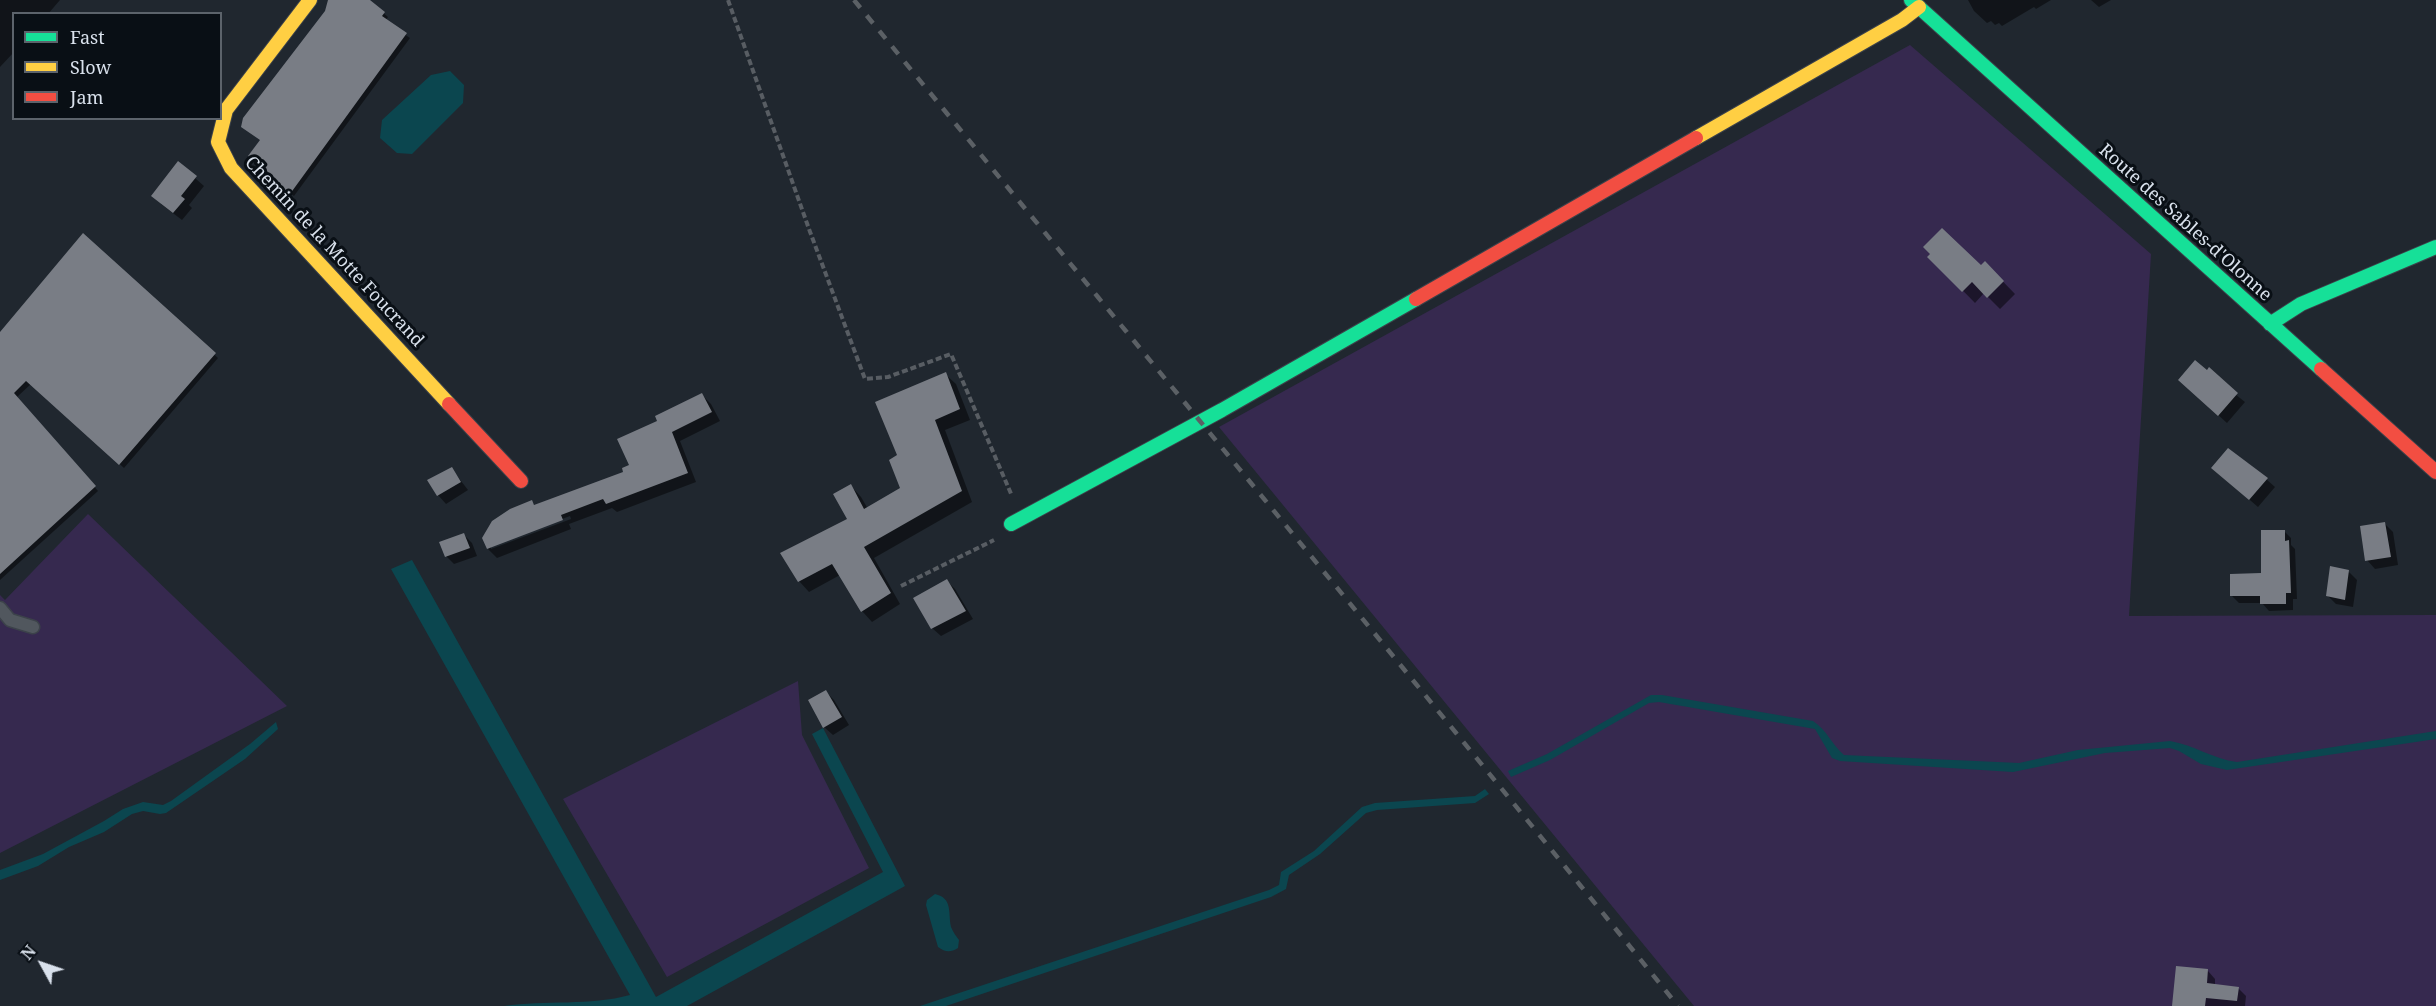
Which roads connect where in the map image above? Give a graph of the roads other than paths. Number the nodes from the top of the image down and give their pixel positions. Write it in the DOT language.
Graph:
graph roads {
  1 [pos="310,0"];
  2 [pos="1915,4"];
  3 [pos="2436,247"];
  4 [pos="2271,324"];
  5 [pos="2436,472"];
  6 [pos="521,481"];
  7 [pos="1011,524"];
  8 [pos="0,608"];
  9 [pos="33,627"];
  1 -- 6 [label="street, Chemin de la Motte Foucrand"];
  2 -- 4 [label="street, Route des Sables-d'Olonne"];
  2 -- 7 [label="street"];
  3 -- 4 [label="street"];
  4 -- 5 [label="street, Route des Sables-d'Olonne"];
  8 -- 9 [label="lane"];
}
